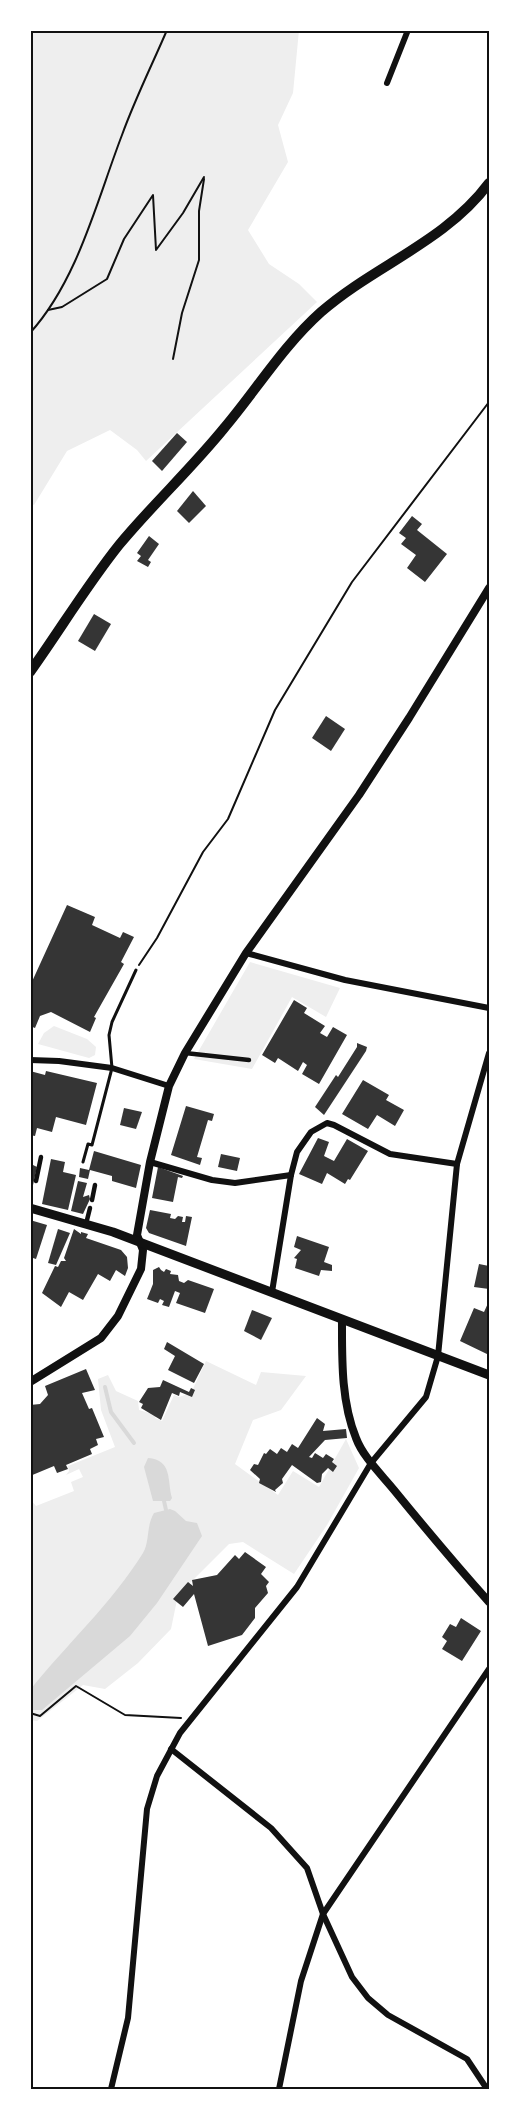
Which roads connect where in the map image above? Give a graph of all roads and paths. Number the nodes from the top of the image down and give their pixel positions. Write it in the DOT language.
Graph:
graph roads {
  1 [pos="167,30"];
  2 [pos="408,30"];
  3 [pos="387,83"];
  4 [pos="489,183"];
  5 [pos="48,310"];
  6 [pos="30,333"];
  7 [pos="173,360"];
  8 [pos="489,402"];
  9 [pos="489,588"];
  10 [pos="30,672"];
  11 [pos="246,953"];
  12 [pos="136,970"];
  13 [pos="489,1008"];
  14 [pos="185,1053"];
  15 [pos="489,1053"];
  16 [pos="30,1060"];
  17 [pos="249,1060"];
  18 [pos="112,1068"];
  19 [pos="169,1086"];
  20 [pos="41,1157"];
  21 [pos="83,1162"];
  22 [pos="150,1162"];
  23 [pos="457,1164"];
  24 [pos="291,1175"];
  25 [pos="36,1181"];
  26 [pos="95,1185"];
  27 [pos="92,1200"];
  28 [pos="30,1205"];
  29 [pos="90,1208"];
  30 [pos="86,1224"];
  31 [pos="138,1240"];
  32 [pos="272,1292"];
  33 [pos="342,1320"];
  34 [pos="438,1356"];
  35 [pos="489,1375"];
  36 [pos="30,1382"];
  37 [pos="371,1463"];
  38 [pos="489,1602"];
  39 [pos="489,1669"];
  40 [pos="30,1713"];
  41 [pos="190,1720"];
  42 [pos="171,1749"];
  43 [pos="323,1914"];
  44 [pos="111,2089"];
  45 [pos="279,2089"];
  46 [pos="487,2089"];
  1 -- 5 [label="path"];
  2 -- 3 [label="street"];
  4 -- 10 [label="highway"];
  5 -- 6 [label="path"];
  5 -- 7 [label="path"];
  8 -- 12 [label="path"];
  9 -- 11 [label="street"];
  11 -- 13 [label="street"];
  11 -- 14 [label="street"];
  12 -- 18 [label="lane"];
  14 -- 17 [label="street"];
  14 -- 19 [label="street"];
  15 -- 23 [label="street"];
  16 -- 18 [label="street"];
  18 -- 19 [label="street"];
  18 -- 21 [label="lane"];
  19 -- 22 [label="street"];
  20 -- 25 [label="street"];
  22 -- 24 [label="street"];
  22 -- 31 [label="street"];
  23 -- 24 [label="street"];
  23 -- 34 [label="street"];
  24 -- 32 [label="street"];
  26 -- 27 [label="street"];
  28 -- 30 [label="main road"];
  29 -- 30 [label="street"];
  30 -- 31 [label="main road"];
  31 -- 32 [label="main road"];
  31 -- 36 [label="street"];
  32 -- 33 [label="main road"];
  33 -- 34 [label="main road"];
  33 -- 37 [label="street"];
  34 -- 35 [label="main road"];
  34 -- 37 [label="street"];
  37 -- 38 [label="street"];
  37 -- 41 [label="street"];
  39 -- 43 [label="street"];
  40 -- 41 [label="path"];
  41 -- 42 [label="street"];
  42 -- 43 [label="street"];
  42 -- 44 [label="street"];
  43 -- 45 [label="street"];
  43 -- 46 [label="street"];
}
